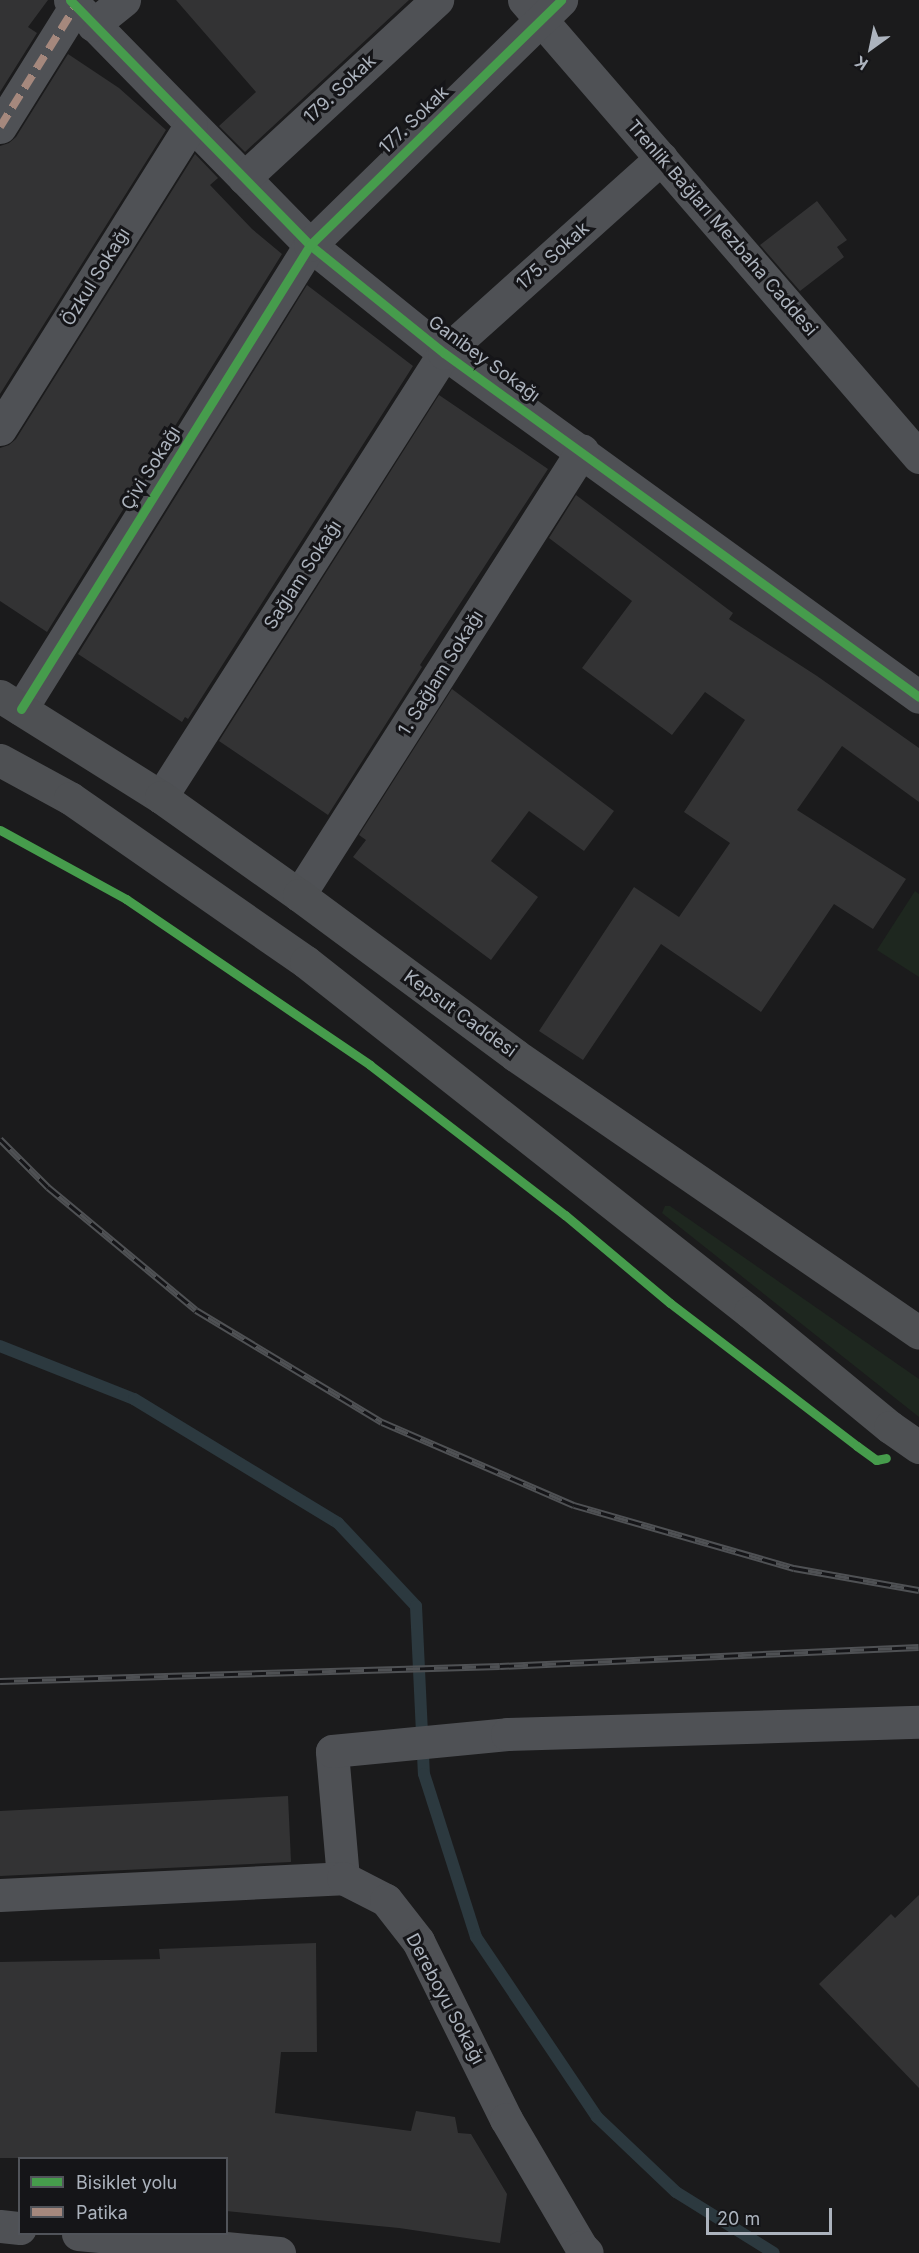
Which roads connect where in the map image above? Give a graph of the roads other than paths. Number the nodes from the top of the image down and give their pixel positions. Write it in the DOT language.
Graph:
graph roads {
  1 [pos="124,0"];
  2 [pos="436,0"];
  3 [pos="542,6"];
  4 [pos="79,10"];
  5 [pos="191,125"];
  6 [pos="0,127"];
  7 [pos="661,158"];
  8 [pos="244,178"];
  9 [pos="310,245"];
  10 [pos="444,353"];
  11 [pos="0,429"];
  12 [pos="582,451"];
  13 [pos="919,457"];
  14 [pos="919,697"];
  15 [pos="11,702"];
  16 [pos="0,760"];
  17 [pos="161,797"];
  18 [pos="299,895"];
  19 [pos="919,1333"];
  20 [pos="919,1447"];
  21 [pos="919,1722"];
  22 [pos="343,1878"];
  23 [pos="0,1895"];
  24 [pos="0,2226"];
  25 [pos="18,2228"];
  26 [pos="89,2235"];
  27 [pos="279,2253"];
  28 [pos="587,2253"];
  1 -- 4 [label="street"];
  2 -- 8 [label="street, 179. Sokak"];
  3 -- 7 [label="street, Trenlik Bağları Mezbaha Caddesi"];
  3 -- 9 [label="street, 177. Sokak"];
  4 -- 5 [label="street, Ganibey Sokağı"];
  4 -- 6 [label="street"];
  5 -- 8 [label="street, Ganibey Sokağı"];
  5 -- 11 [label="street, Özkul Sokağı"];
  7 -- 10 [label="street, 175. Sokak"];
  7 -- 13 [label="street, Trenlik Bağları Mezbaha Caddesi"];
  8 -- 9 [label="street, Ganibey Sokağı"];
  9 -- 10 [label="street, Ganibey Sokağı"];
  9 -- 15 [label="street, Çivi Sokağı"];
  10 -- 12 [label="street, Ganibey Sokağı"];
  10 -- 17 [label="street, Sağlam Sokağı"];
  12 -- 14 [label="street, Ganibey Sokağı"];
  12 -- 18 [label="street, 1. Sağlam Sokağı"];
  15 -- 17 [label="main road, Kepsut Caddesi"];
  16 -- 20 [label="main road"];
  17 -- 18 [label="main road, Kepsut Caddesi"];
  18 -- 19 [label="main road, Kepsut Caddesi"];
  21 -- 22 [label="street"];
  22 -- 23 [label="street, Dereboyu Sokağı"];
  22 -- 28 [label="street, Dereboyu Sokağı"];
  24 -- 25 [label="street"];
  26 -- 27 [label="street"];
}
